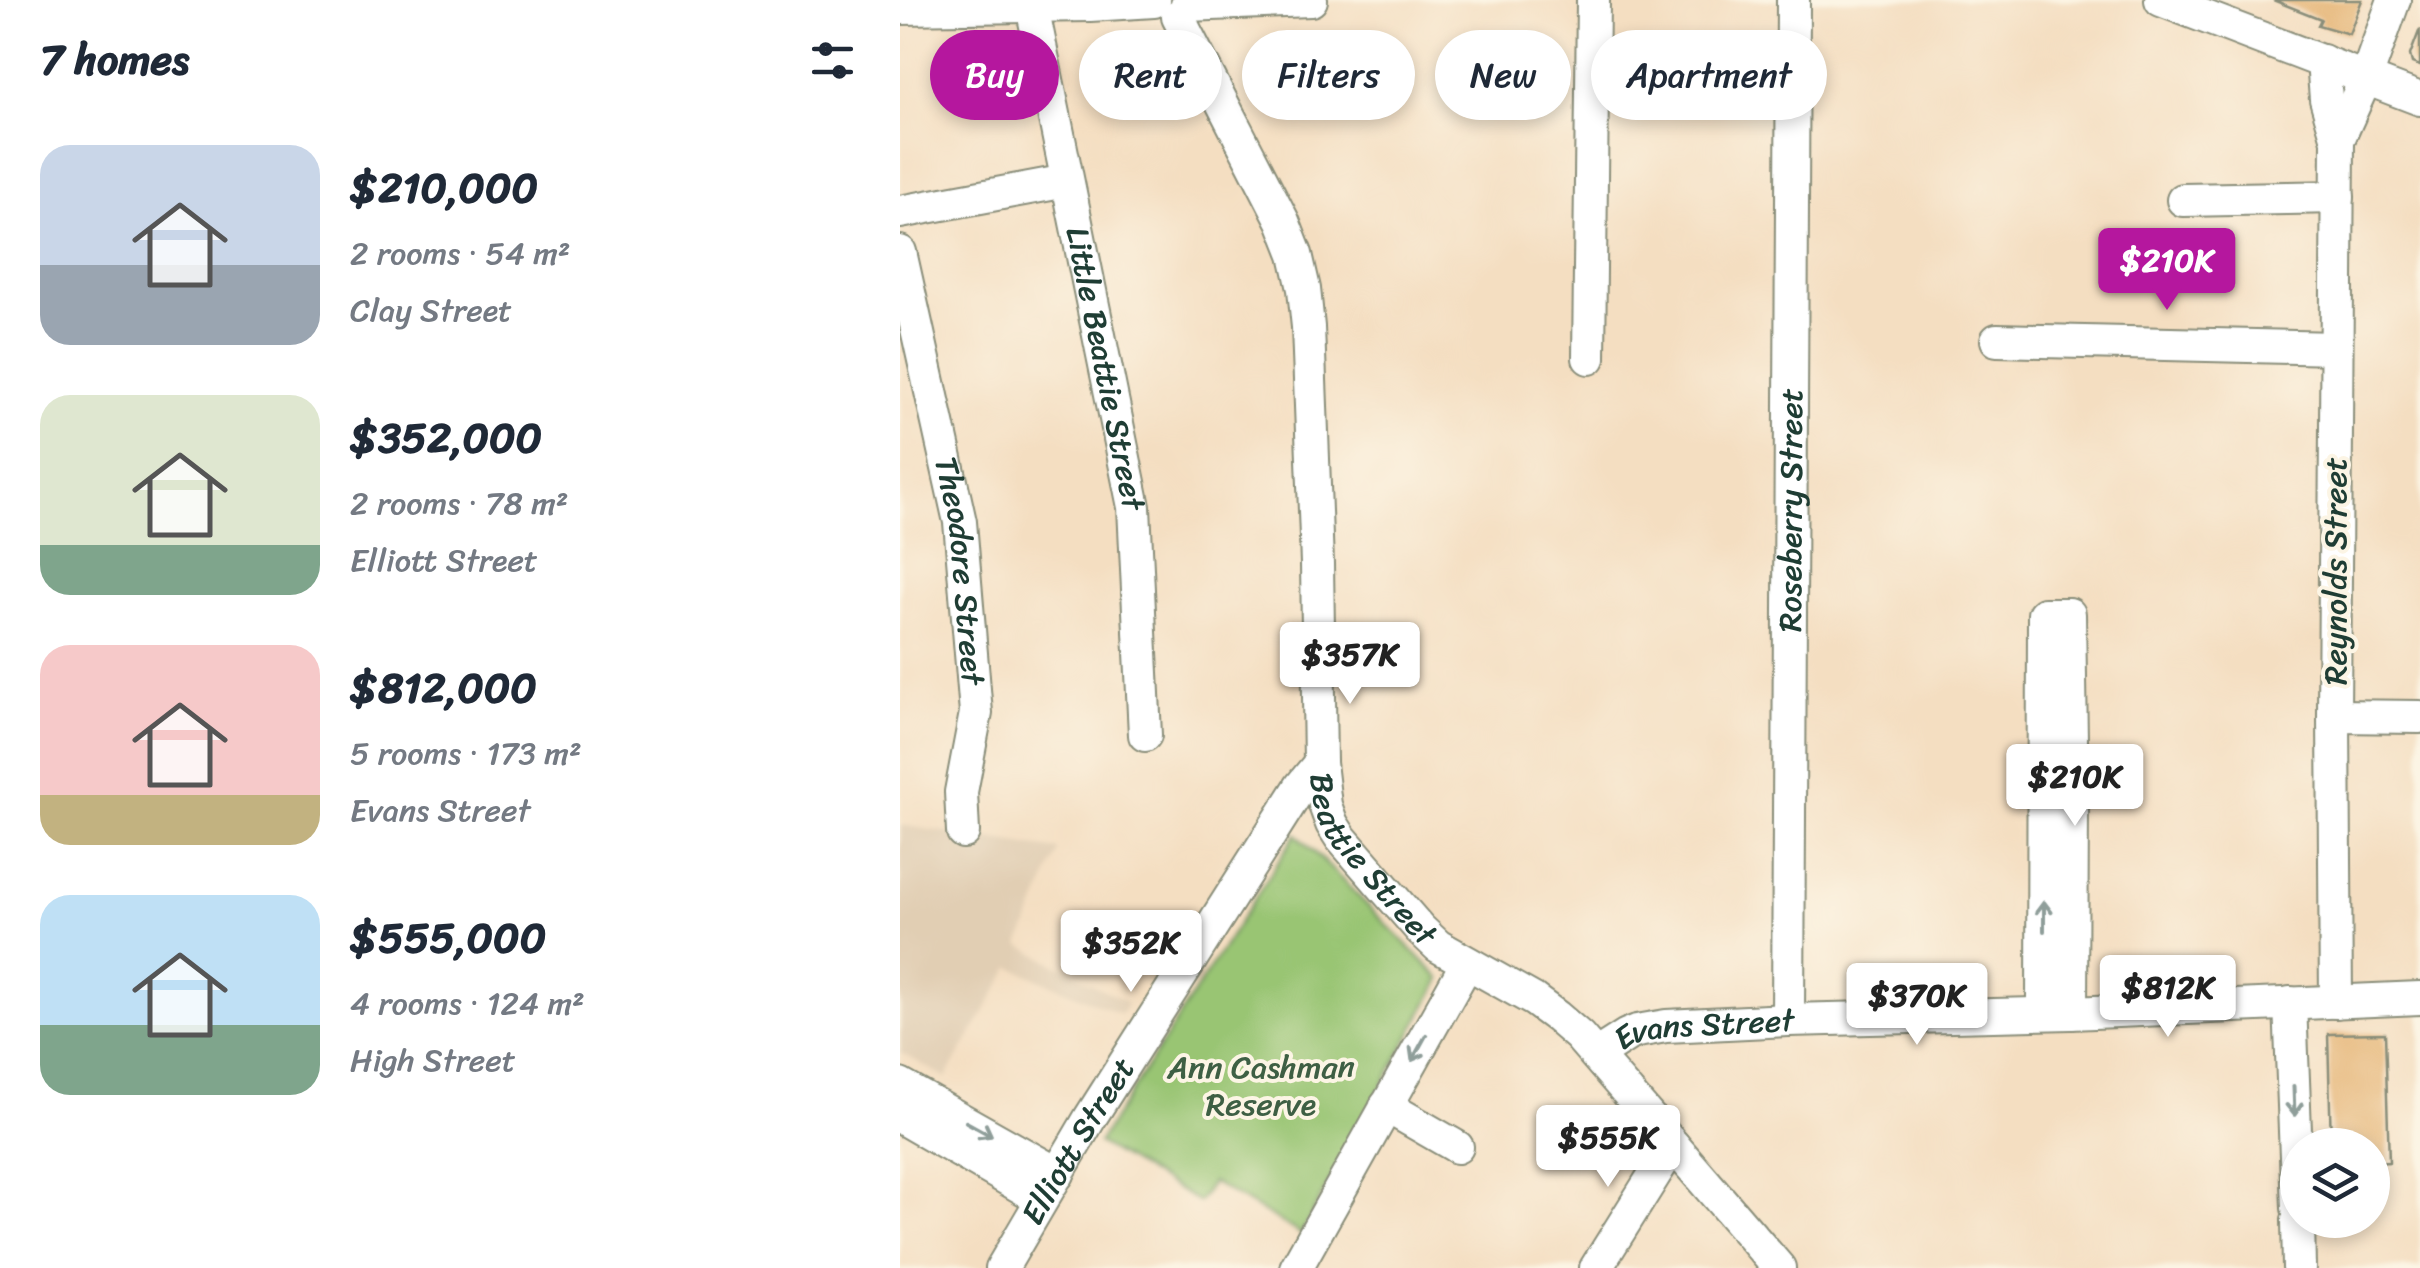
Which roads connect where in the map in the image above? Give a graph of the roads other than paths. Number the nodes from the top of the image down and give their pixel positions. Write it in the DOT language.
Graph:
graph roads {
  1 [pos="1311,0"];
  2 [pos="1593,0"];
  3 [pos="1793,0"];
  4 [pos="2161,0"];
  5 [pos="2394,0"];
  6 [pos="941,3"];
  7 [pos="1172,5"];
  8 [pos="1032,6"];
  9 [pos="900,8"];
  10 [pos="2323,61"];
  11 [pos="2366,78"];
  12 [pos="2420,99"];
  13 [pos="2338,140"];
  14 [pos="1066,181"];
  15 [pos="2338,197"];
  16 [pos="2183,200"];
  17 [pos="900,212"];
  18 [pos="900,252"];
  19 [pos="1996,340"];
  20 [pos="2336,348"];
  21 [pos="1589,358"];
  22 [pos="2334,716"];
  23 [pos="2420,717"];
  24 [pos="1144,735"];
  25 [pos="1320,763"];
  26 [pos="2058,803"];
  27 [pos="963,832"];
  28 [pos="1467,963"];
  29 [pos="2420,998"];
  30 [pos="2336,1002"];
  31 [pos="2290,1003"];
  32 [pos="2057,1013"];
  33 [pos="1788,1020"];
  34 [pos="1596,1055"];
  35 [pos="900,1085"];
  36 [pos="1386,1106"];
  37 [pos="900,1117"];
  38 [pos="2295,1128"];
  39 [pos="1673,1145"];
  40 [pos="1457,1147"];
  41 [pos="1050,1186"];
  42 [pos="2299,1238"];
  43 [pos="1002,1268"];
  44 [pos="1296,1268"];
  45 [pos="1596,1268"];
  46 [pos="1779,1268"];
  47 [pos="2300,1268"];
  1 -- 7 [label="street"];
  2 -- 21 [label="street"];
  3 -- 33 [label="street, Roseberry Street"];
  4 -- 10 [label="street"];
  5 -- 11 [label="street, Reynolds Street"];
  6 -- 8 [label="street"];
  6 -- 9 [label="street"];
  7 -- 8 [label="street"];
  7 -- 25 [label="street, Beattie Street"];
  8 -- 14 [label="street, Little Beattie Street"];
  10 -- 11 [label="street"];
  10 -- 13 [label="street, Reynolds Street"];
  11 -- 12 [label="street"];
  11 -- 13 [label="street, Reynolds Street"];
  13 -- 15 [label="street, Reynolds Street"];
  14 -- 17 [label="street"];
  14 -- 24 [label="street, Little Beattie Street"];
  15 -- 16 [label="street"];
  15 -- 20 [label="street, Reynolds Street"];
  18 -- 27 [label="street, Theodore Street"];
  19 -- 20 [label="street"];
  20 -- 22 [label="street, Reynolds Street"];
  22 -- 23 [label="street"];
  22 -- 30 [label="street, Reynolds Street"];
  25 -- 28 [label="street, Beattie Street"];
  25 -- 41 [label="street, Elliott Street"];
  26 -- 32 [label="street"];
  28 -- 34 [label="street, Beattie Street"];
  28 -- 36 [label="street, one-way"];
  29 -- 30 [label="street, Evans Street"];
  30 -- 31 [label="street, Evans Street"];
  31 -- 32 [label="street, Evans Street"];
  31 -- 38 [label="street, one-way"];
  32 -- 33 [label="street, Evans Street"];
  33 -- 34 [label="street, Evans Street"];
  34 -- 39 [label="street, Beattie Street"];
  35 -- 41 [label="street, one-way"];
  36 -- 40 [label="street"];
  36 -- 44 [label="street"];
  37 -- 41 [label="street"];
  39 -- 45 [label="street"];
  39 -- 46 [label="street, Beattie Street"];
  41 -- 43 [label="street, Elliott Street"];
  42 -- 47 [label="street"];
}
